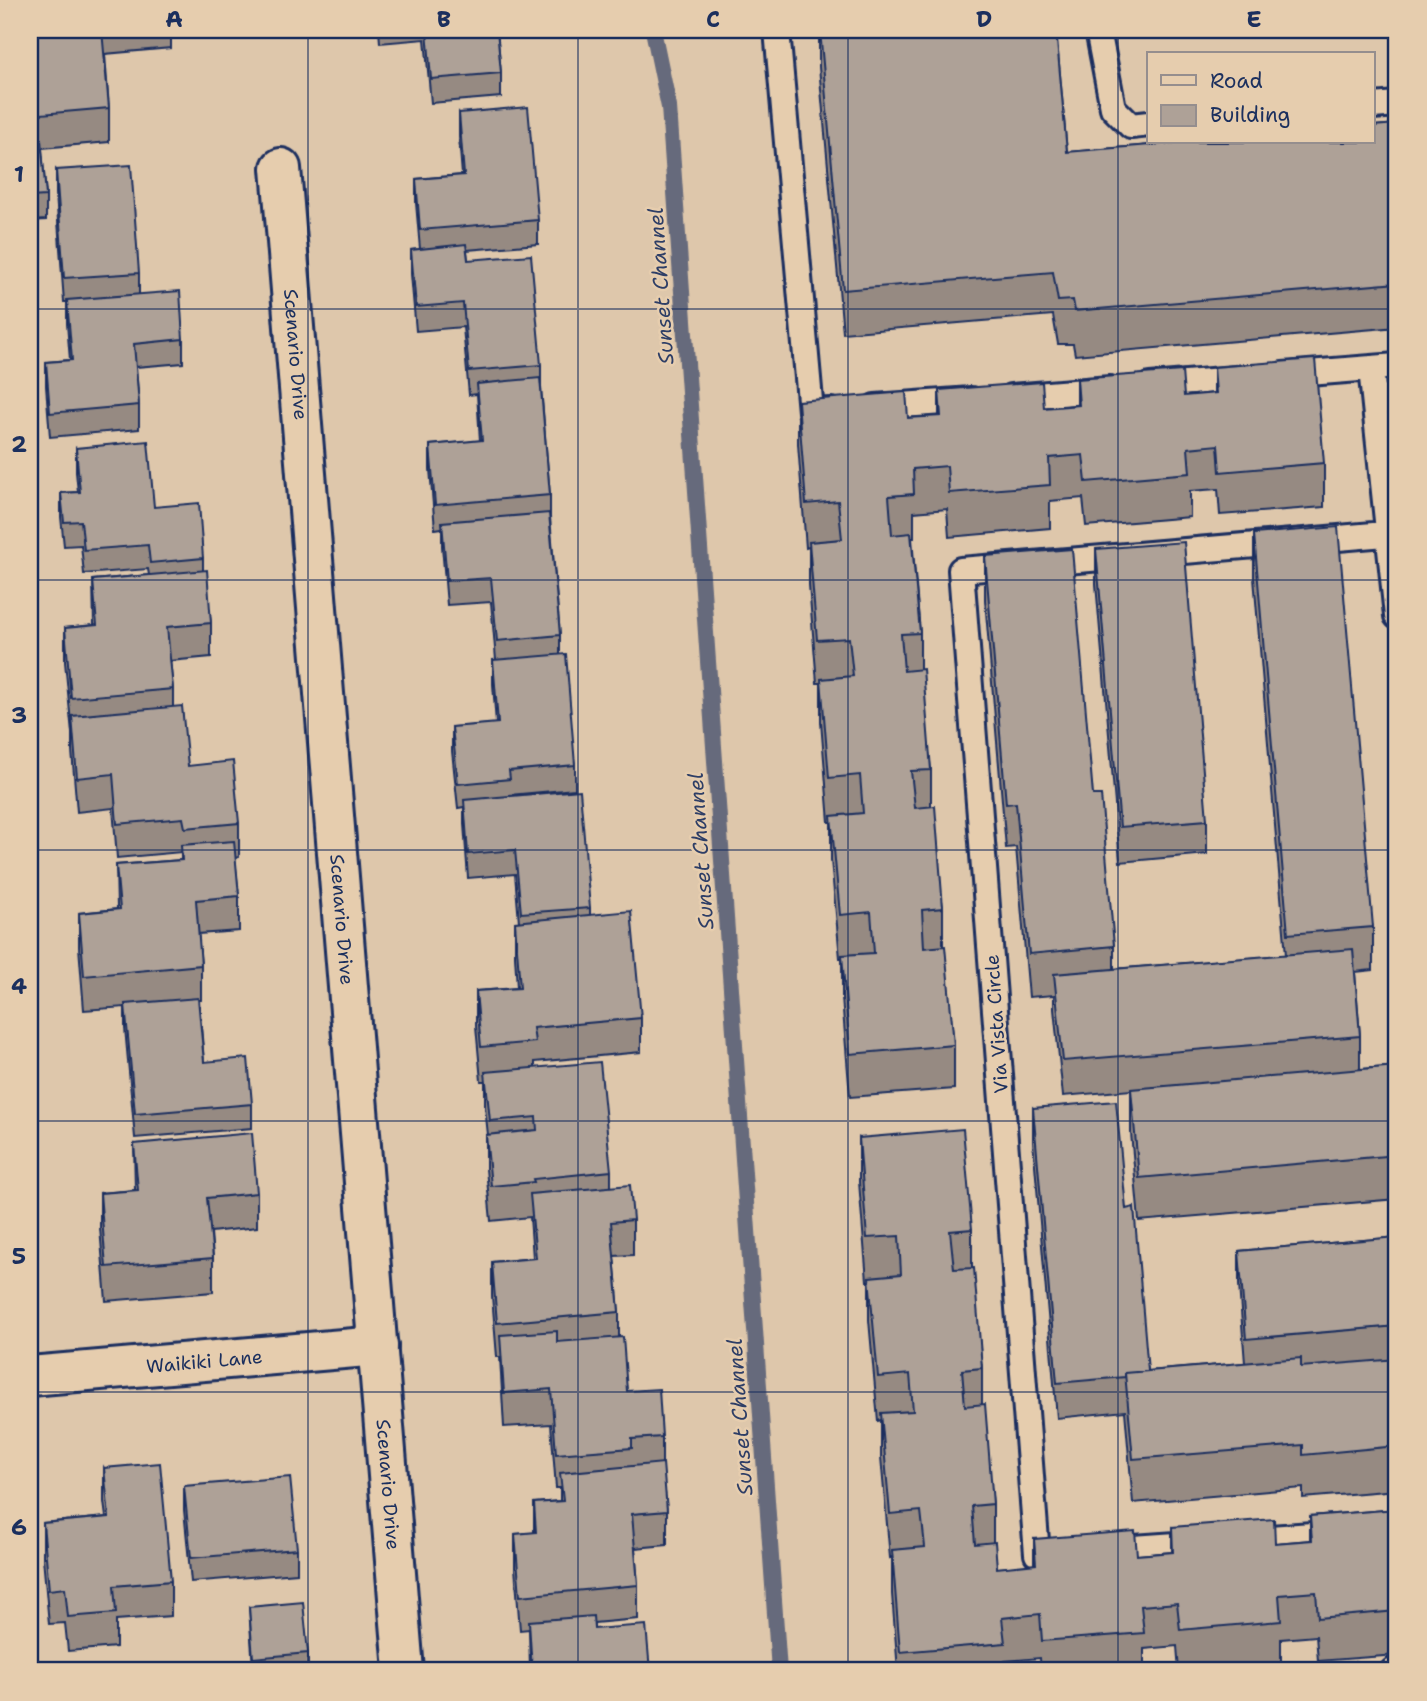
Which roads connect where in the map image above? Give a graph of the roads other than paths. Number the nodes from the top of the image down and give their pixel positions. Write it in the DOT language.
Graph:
graph roads {
  1 [pos="778,30"];
  2 [pos="1098,30"];
  3 [pos="1397,104"];
  4 [pos="1374,106"];
  5 [pos="1147,124"];
  6 [pos="281,168"];
  7 [pos="1397,366"];
  8 [pos="1371,368"];
  9 [pos="1394,534"];
  10 [pos="1397,616"];
  11 [pos="378,1346"];
  12 [pos="30,1376"];
  13 [pos="1397,1529"];
  14 [pos="404,1671"];
  1 -- 8 [label="lane"];
  2 -- 5 [label="lane"];
  3 -- 4 [label="lane"];
  6 -- 11 [label="street, Scenario Drive"];
  7 -- 8 [label="lane"];
  8 -- 9 [label="lane"];
  9 -- 10 [label="lane"];
  9 -- 13 [label="lane, Via Vista Circle"];
  11 -- 12 [label="street, Waikiki Lane"];
  11 -- 14 [label="street, Scenario Drive"];
}
